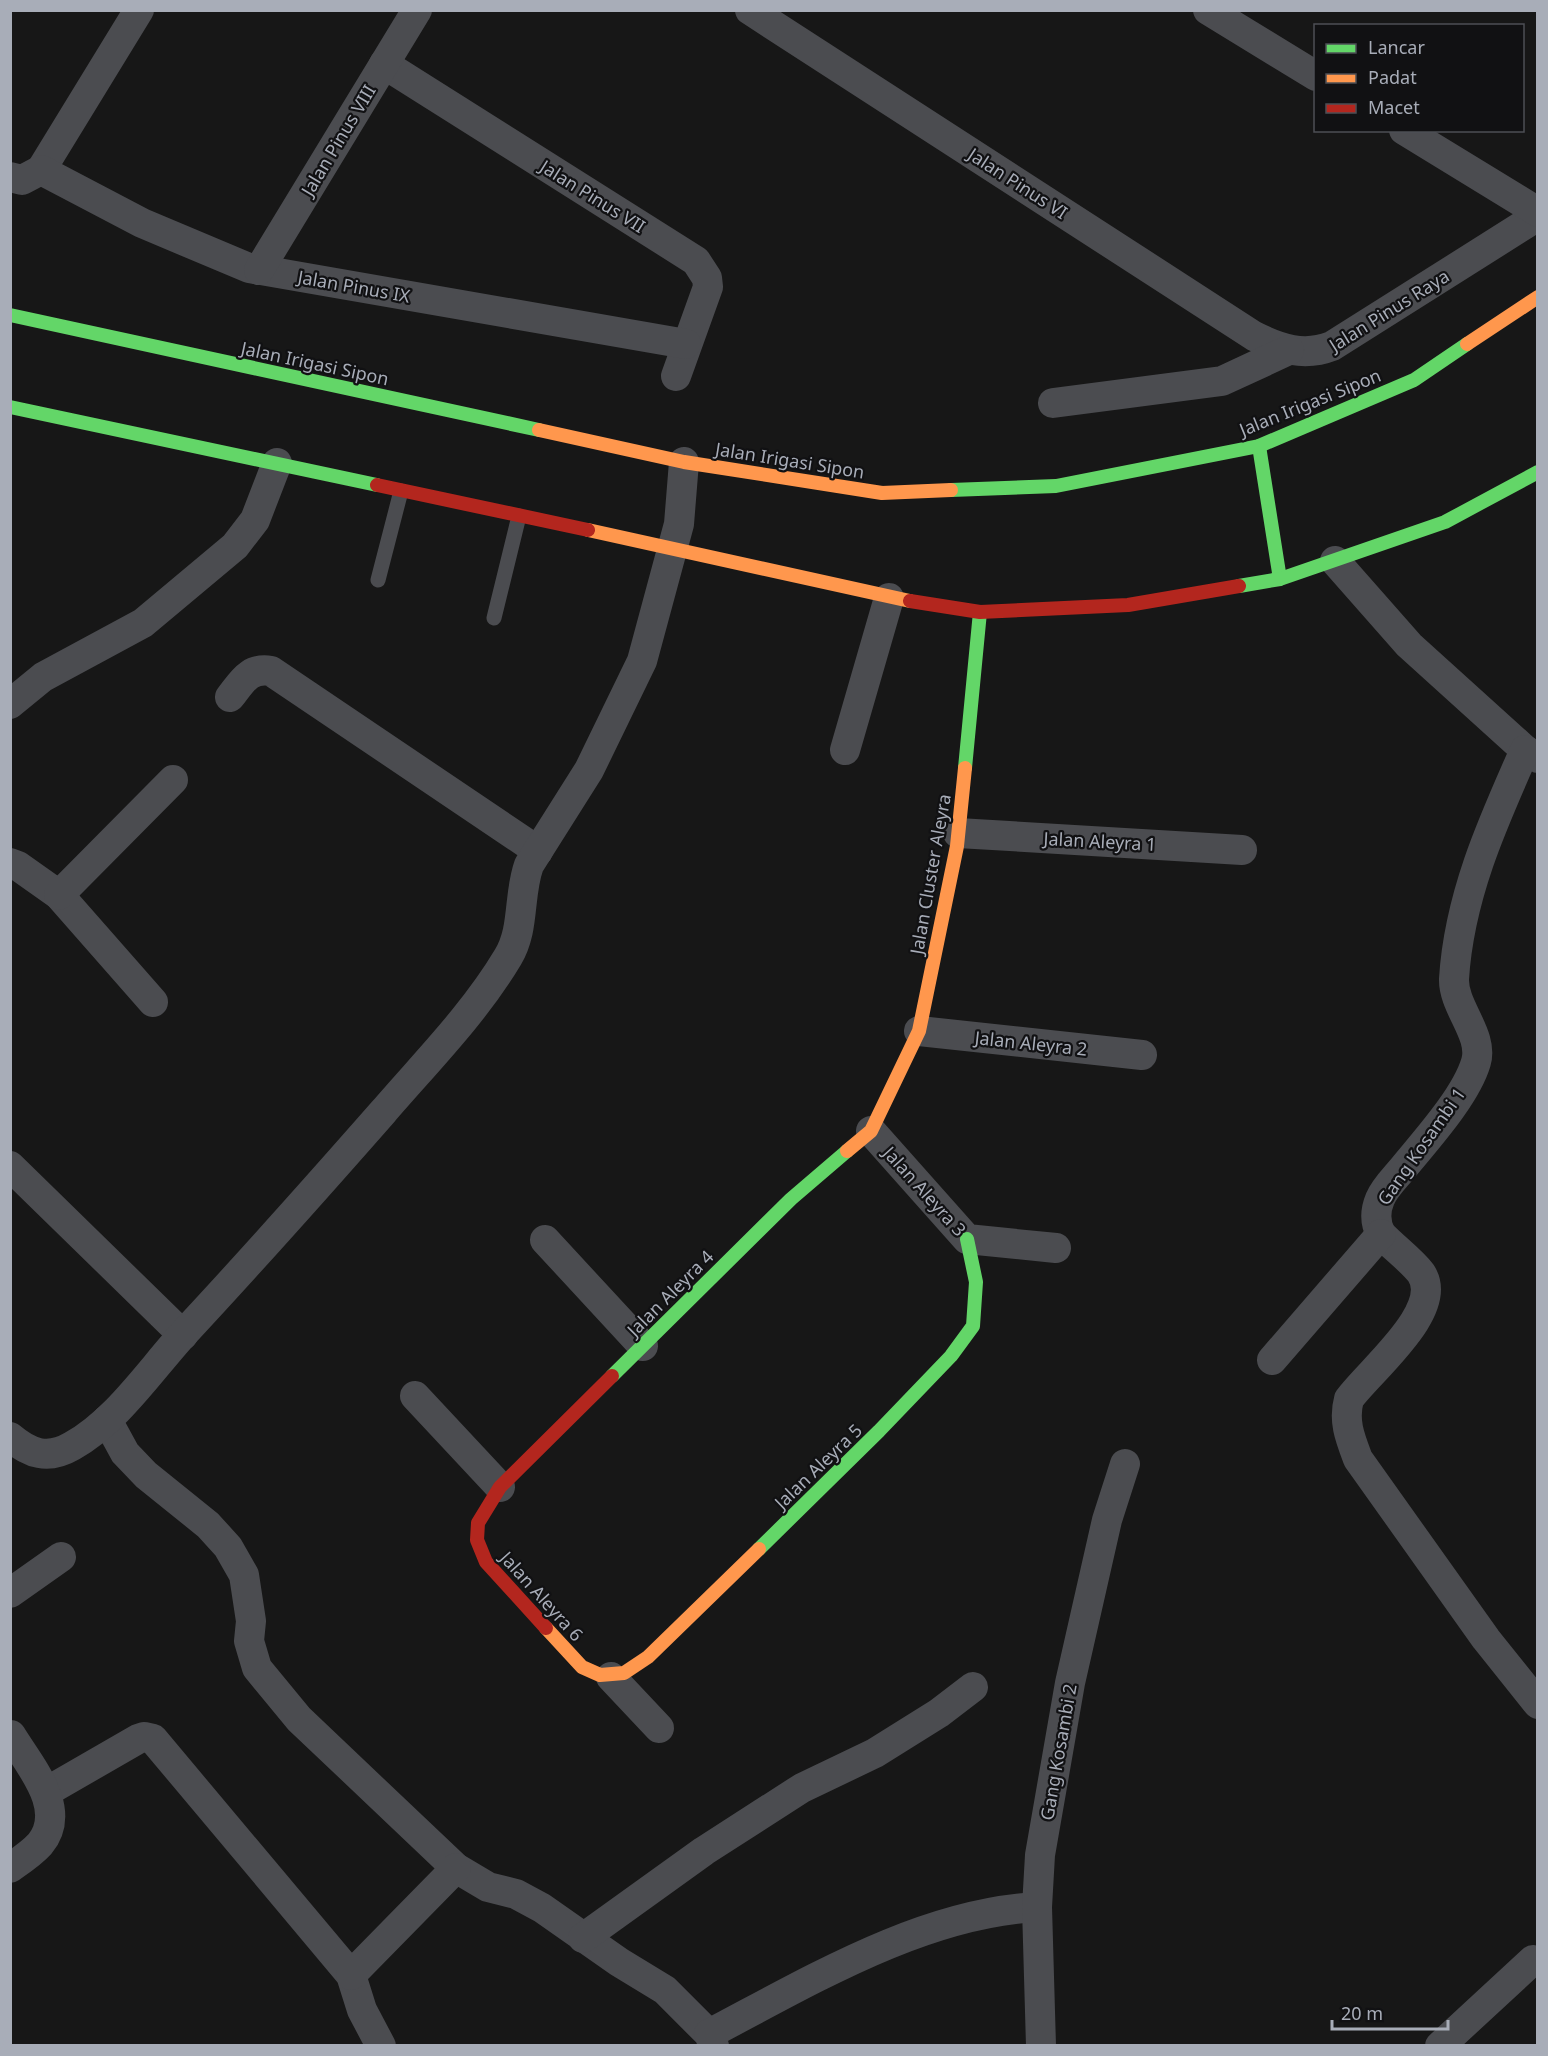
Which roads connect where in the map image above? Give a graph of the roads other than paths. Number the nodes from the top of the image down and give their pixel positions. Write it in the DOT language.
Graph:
graph roads {
  1 [pos="138,10"];
  2 [pos="417,10"];
  3 [pos="750,10"];
  4 [pos="1208,10"];
  5 [pos="384,64"];
  6 [pos="1314,75"];
  7 [pos="1407,132"];
  8 [pos="41,170"];
  9 [pos="10,177"];
  10 [pos="1538,214"];
  11 [pos="259,270"];
  12 [pos="1538,297"];
  13 [pos="10,315"];
  14 [pos="686,344"];
  15 [pos="1289,350"];
  16 [pos="676,376"];
  17 [pos="1053,403"];
  18 [pos="10,407"];
  19 [pos="1259,446"];
  20 [pos="684,462"];
  21 [pos="277,464"];
  22 [pos="1538,472"];
  23 [pos="401,491"];
  24 [pos="519,516"];
  25 [pos="677,524"];
  26 [pos="1335,561"];
  27 [pos="1280,579"];
  28 [pos="378,580"];
  29 [pos="889,598"];
  30 [pos="980,612"];
  31 [pos="494,618"];
  32 [pos="230,697"];
  33 [pos="10,704"];
  34 [pos="845,750"];
  35 [pos="1531,754"];
  36 [pos="172,780"];
  37 [pos="958,833"];
  38 [pos="1242,850"];
  39 [pos="538,851"];
  40 [pos="10,863"];
  41 [pos="59,895"];
  42 [pos="153,1002"];
  43 [pos="919,1031"];
  44 [pos="1142,1055"];
  45 [pos="871,1131"];
  46 [pos="10,1166"];
  47 [pos="1381,1234"];
  48 [pos="967,1239"];
  49 [pos="545,1240"];
  50 [pos="1056,1248"];
  51 [pos="183,1335"];
  52 [pos="643,1346"];
  53 [pos="1272,1360"];
  54 [pos="415,1396"];
  55 [pos="108,1420"];
  56 [pos="10,1437"];
  57 [pos="1125,1464"];
  58 [pos="500,1486"];
  59 [pos="61,1557"];
  60 [pos="10,1593"];
  61 [pos="611,1677"];
  62 [pos="973,1687"];
  63 [pos="1538,1704"];
  64 [pos="659,1728"];
  65 [pos="11,1735"];
  66 [pos="46,1792"];
  67 [pos="10,1868"];
  68 [pos="456,1868"];
  69 [pos="1037,1907"];
  70 [pos="583,1938"];
  71 [pos="1536,1959"];
  72 [pos="351,1975"];
  73 [pos="712,2040"];
  74 [pos="381,2046"];
  75 [pos="1041,2046"];
  76 [pos="1440,2046"];
  1 -- 8 [label="street"];
  2 -- 5 [label="street, Jalan Pinus VIII"];
  3 -- 15 [label="street, Jalan Pinus VI"];
  4 -- 6 [label="street"];
  5 -- 11 [label="street, Jalan Pinus VIII"];
  5 -- 14 [label="street, Jalan Pinus VII"];
  7 -- 10 [label="street"];
  8 -- 9 [label="street"];
  8 -- 11 [label="street, Jalan Pinus IX"];
  10 -- 15 [label="street, Jalan Pinus Raya"];
  11 -- 14 [label="street, Jalan Pinus IX"];
  12 -- 19 [label="street, Jalan Irigasi Sipon"];
  13 -- 20 [label="street, Jalan Irigasi Sipon"];
  14 -- 16 [label="street, Jalan Pinus VII"];
  15 -- 17 [label="street, Jalan Pinus Raya"];
  18 -- 21 [label="street"];
  19 -- 20 [label="street, Jalan Irigasi Sipon"];
  19 -- 27 [label="street"];
  20 -- 25 [label="street"];
  21 -- 23 [label="street"];
  21 -- 33 [label="street"];
  22 -- 26 [label="street"];
  23 -- 24 [label="street"];
  23 -- 28 [label="lane"];
  24 -- 25 [label="street"];
  24 -- 31 [label="lane"];
  25 -- 29 [label="street"];
  25 -- 39 [label="street"];
  26 -- 27 [label="street"];
  26 -- 35 [label="street"];
  27 -- 30 [label="street"];
  29 -- 30 [label="street"];
  29 -- 34 [label="street"];
  30 -- 37 [label="street, Jalan Cluster Aleyra"];
  32 -- 39 [label="street"];
  35 -- 47 [label="street, Gang Kosambi 1"];
  36 -- 41 [label="street"];
  37 -- 38 [label="street, Jalan Aleyra 1"];
  37 -- 43 [label="street, Jalan Cluster Aleyra"];
  39 -- 51 [label="street"];
  40 -- 41 [label="street"];
  41 -- 42 [label="street"];
  43 -- 44 [label="street, Jalan Aleyra 2"];
  43 -- 45 [label="street, Jalan Cluster Aleyra"];
  45 -- 48 [label="street, Jalan Aleyra 3"];
  45 -- 52 [label="street, Jalan Aleyra 4"];
  46 -- 51 [label="street"];
  47 -- 53 [label="street"];
  47 -- 63 [label="street"];
  48 -- 50 [label="street, Jalan Aleyra 3"];
  48 -- 61 [label="street, Jalan Aleyra 5"];
  49 -- 52 [label="street"];
  51 -- 55 [label="street"];
  52 -- 58 [label="street, Jalan Aleyra 4"];
  54 -- 58 [label="street"];
  55 -- 56 [label="street"];
  55 -- 68 [label="street"];
  57 -- 69 [label="street, Gang Kosambi 2"];
  58 -- 61 [label="street, Jalan Aleyra 6"];
  59 -- 60 [label="street"];
  61 -- 64 [label="street"];
  62 -- 70 [label="street"];
  65 -- 66 [label="street"];
  66 -- 67 [label="street"];
  66 -- 72 [label="street"];
  68 -- 70 [label="street"];
  68 -- 72 [label="street"];
  69 -- 73 [label="street"];
  69 -- 75 [label="street, Gang Kosambi 2"];
  70 -- 73 [label="street"];
  71 -- 76 [label="street"];
  72 -- 74 [label="street"];
}
